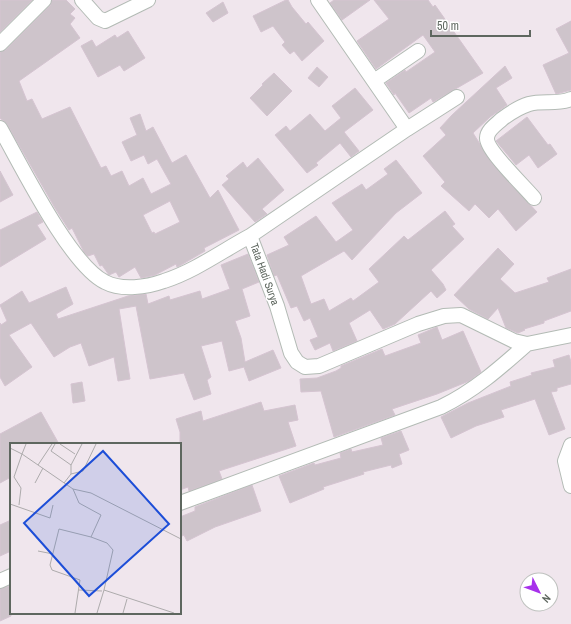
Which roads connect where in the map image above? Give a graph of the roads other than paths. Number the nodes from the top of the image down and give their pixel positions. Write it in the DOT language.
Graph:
graph roads {
  1 [pos="44,0"];
  2 [pos="82,0"];
  3 [pos="148,0"];
  4 [pos="322,2"];
  5 [pos="0,44"];
  6 [pos="418,51"];
  7 [pos="374,82"];
  8 [pos="457,97"];
  9 [pos="571,99"];
  10 [pos="0,128"];
  11 [pos="407,129"];
  12 [pos="534,198"];
  13 [pos="250,236"];
  14 [pos="571,336"];
  15 [pos="527,344"];
  16 [pos="571,445"];
  17 [pos="571,486"];
  18 [pos="181,503"];
  19 [pos="10,576"];
  20 [pos="0,581"];
  1 -- 5 [label="street"];
  2 -- 3 [label="street"];
  4 -- 7 [label="street"];
  6 -- 7 [label="street"];
  7 -- 11 [label="street"];
  8 -- 11 [label="street"];
  9 -- 12 [label="street"];
  10 -- 13 [label="street, Tata Hadi Surya"];
  11 -- 13 [label="street"];
  13 -- 15 [label="street, Tata Hadi Surya"];
  14 -- 15 [label="street, Tata Hadi Surya"];
  15 -- 18 [label="street"];
  16 -- 17 [label="street"];
  19 -- 20 [label="street"];
}
